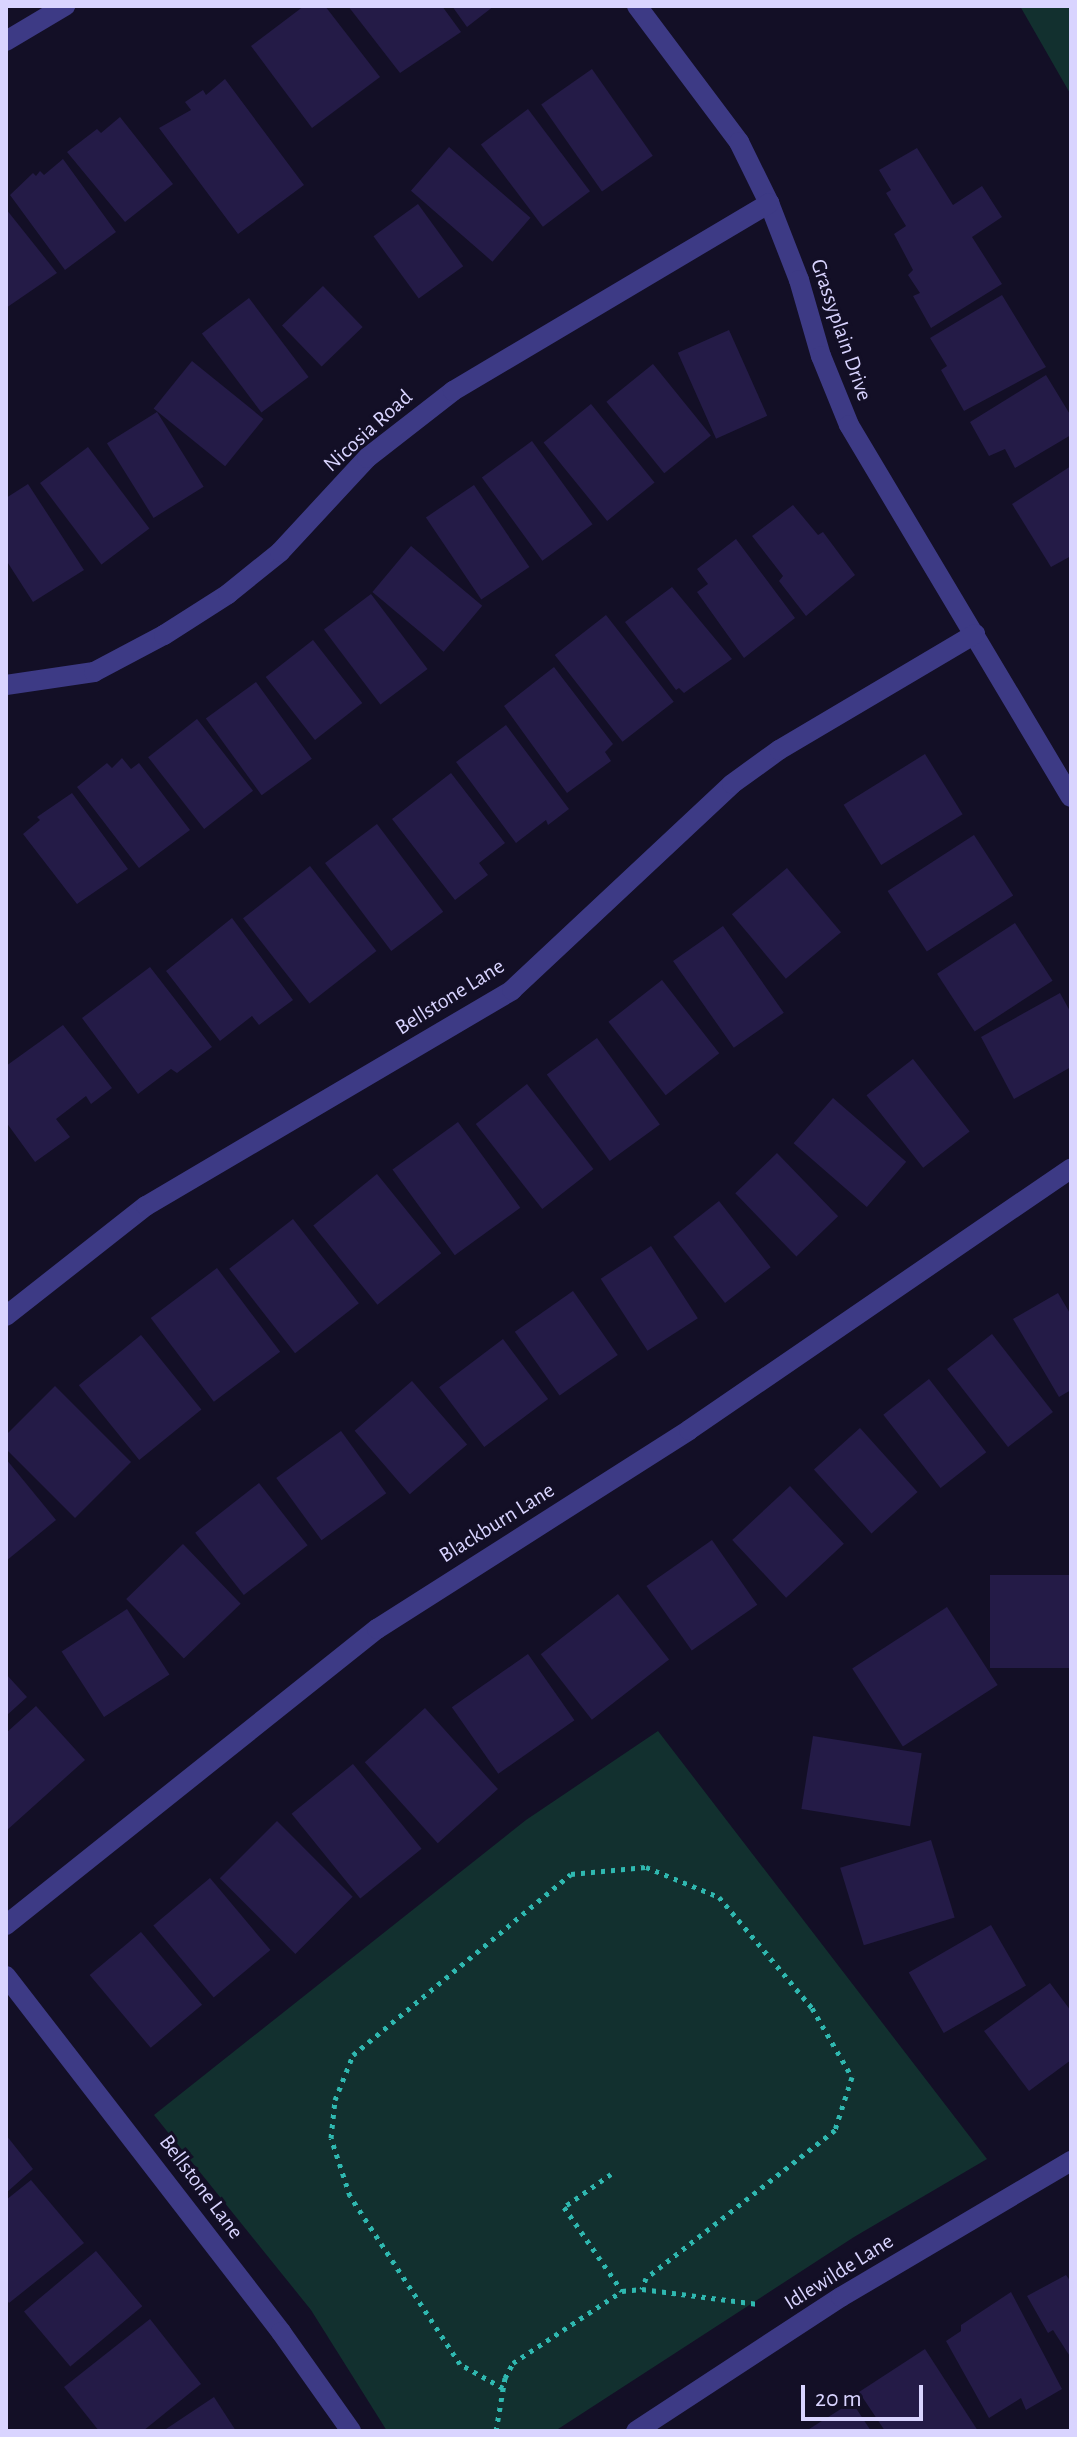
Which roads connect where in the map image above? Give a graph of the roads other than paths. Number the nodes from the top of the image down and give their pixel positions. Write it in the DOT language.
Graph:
graph roads {
  1 [pos="65,6"];
  2 [pos="637,6"];
  3 [pos="6,41"];
  4 [pos="769,203"];
  5 [pos="975,634"];
  6 [pos="6,685"];
  7 [pos="1071,797"];
  8 [pos="1071,1168"];
  9 [pos="6,1316"];
  10 [pos="6,1925"];
  11 [pos="6,1976"];
  12 [pos="1071,2161"];
  13 [pos="351,2431"];
  14 [pos="636,2431"];
  1 -- 3 [label="street"];
  2 -- 4 [label="street, Grassyplain Drive"];
  4 -- 5 [label="street, Grassyplain Drive"];
  4 -- 6 [label="street, Nicosia Road"];
  5 -- 7 [label="street, Grassyplain Drive"];
  5 -- 9 [label="street, Bellstone Lane"];
  8 -- 10 [label="street, Blackburn Lane"];
  11 -- 13 [label="street, Bellstone Lane"];
  12 -- 14 [label="street, Idlewilde Lane"];
}
